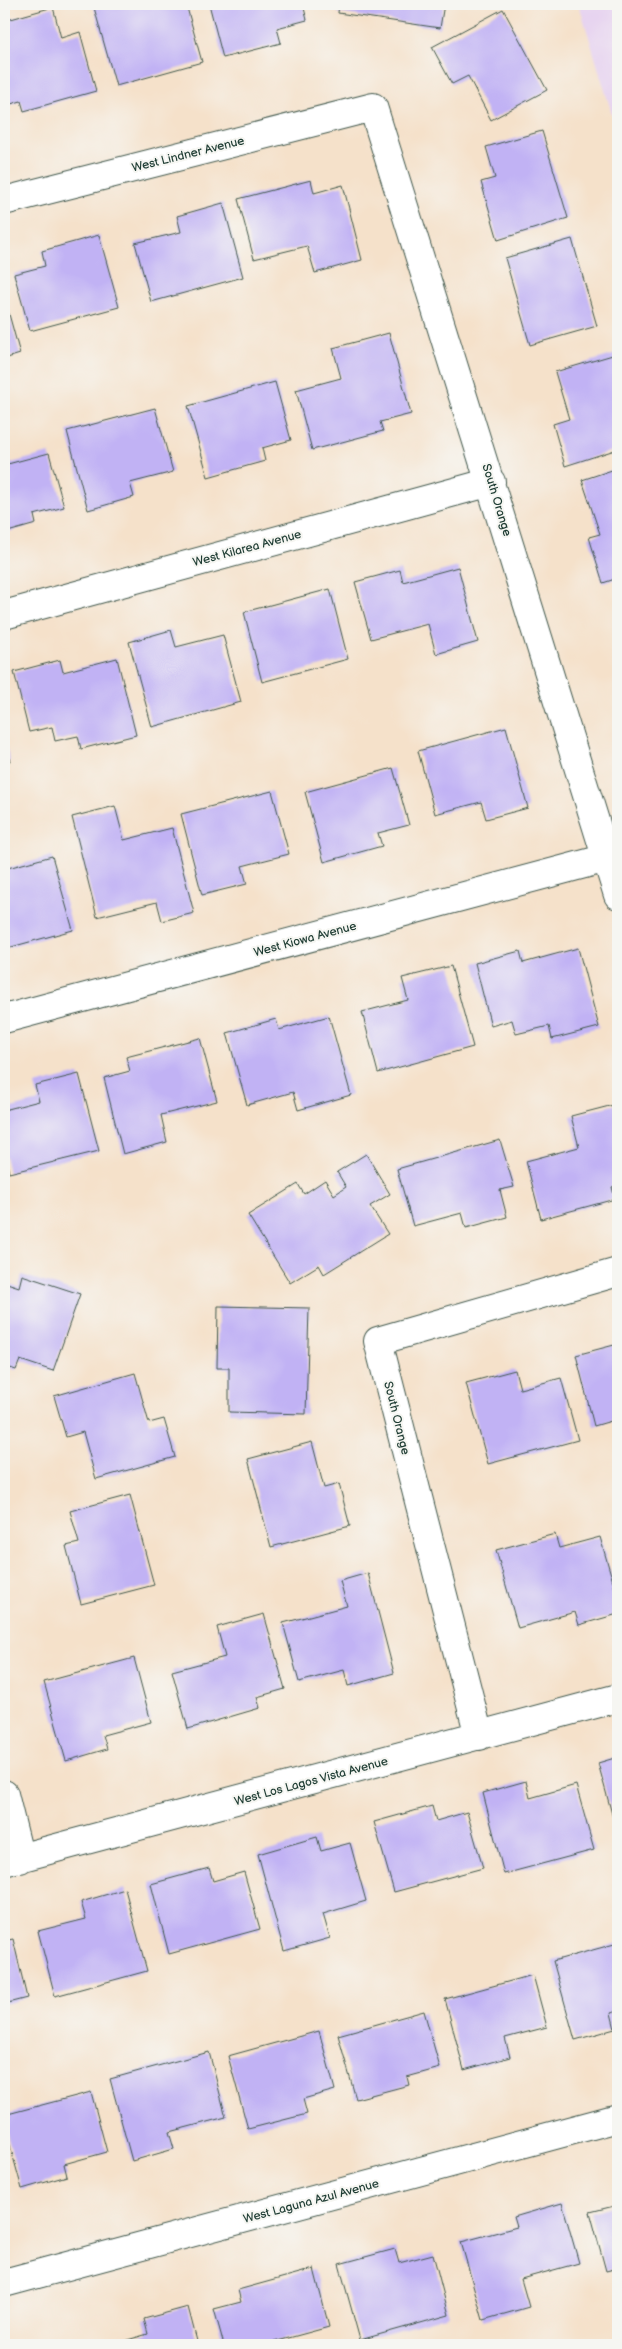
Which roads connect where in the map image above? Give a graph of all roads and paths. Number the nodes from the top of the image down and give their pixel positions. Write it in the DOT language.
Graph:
graph roads {
  1 [pos="373,106"];
  2 [pos="4,201"];
  3 [pos="491,482"];
  4 [pos="4,614"];
  5 [pos="607,858"];
  6 [pos="618,895"];
  7 [pos="4,1019"];
  8 [pos="618,1272"];
  9 [pos="618,1698"];
  10 [pos="479,1736"];
  11 [pos="4,1794"];
  12 [pos="12,1861"];
  13 [pos="618,2118"];
  14 [pos="4,2283"];
  1 -- 2 [label="street, West Lindner Avenue"];
  1 -- 3 [label="street, South Orange"];
  3 -- 4 [label="street, West Kilarea Avenue"];
  3 -- 5 [label="street, South Orange"];
  5 -- 6 [label="street, South Orange"];
  5 -- 7 [label="street, West Kiowa Avenue"];
  8 -- 10 [label="street, South Orange"];
  9 -- 10 [label="street, West Los Lagos Vista Avenue"];
  10 -- 12 [label="street, West Los Lagos Vista Avenue"];
  11 -- 12 [label="street"];
  13 -- 14 [label="street, West Laguna Azul Avenue"];
}
